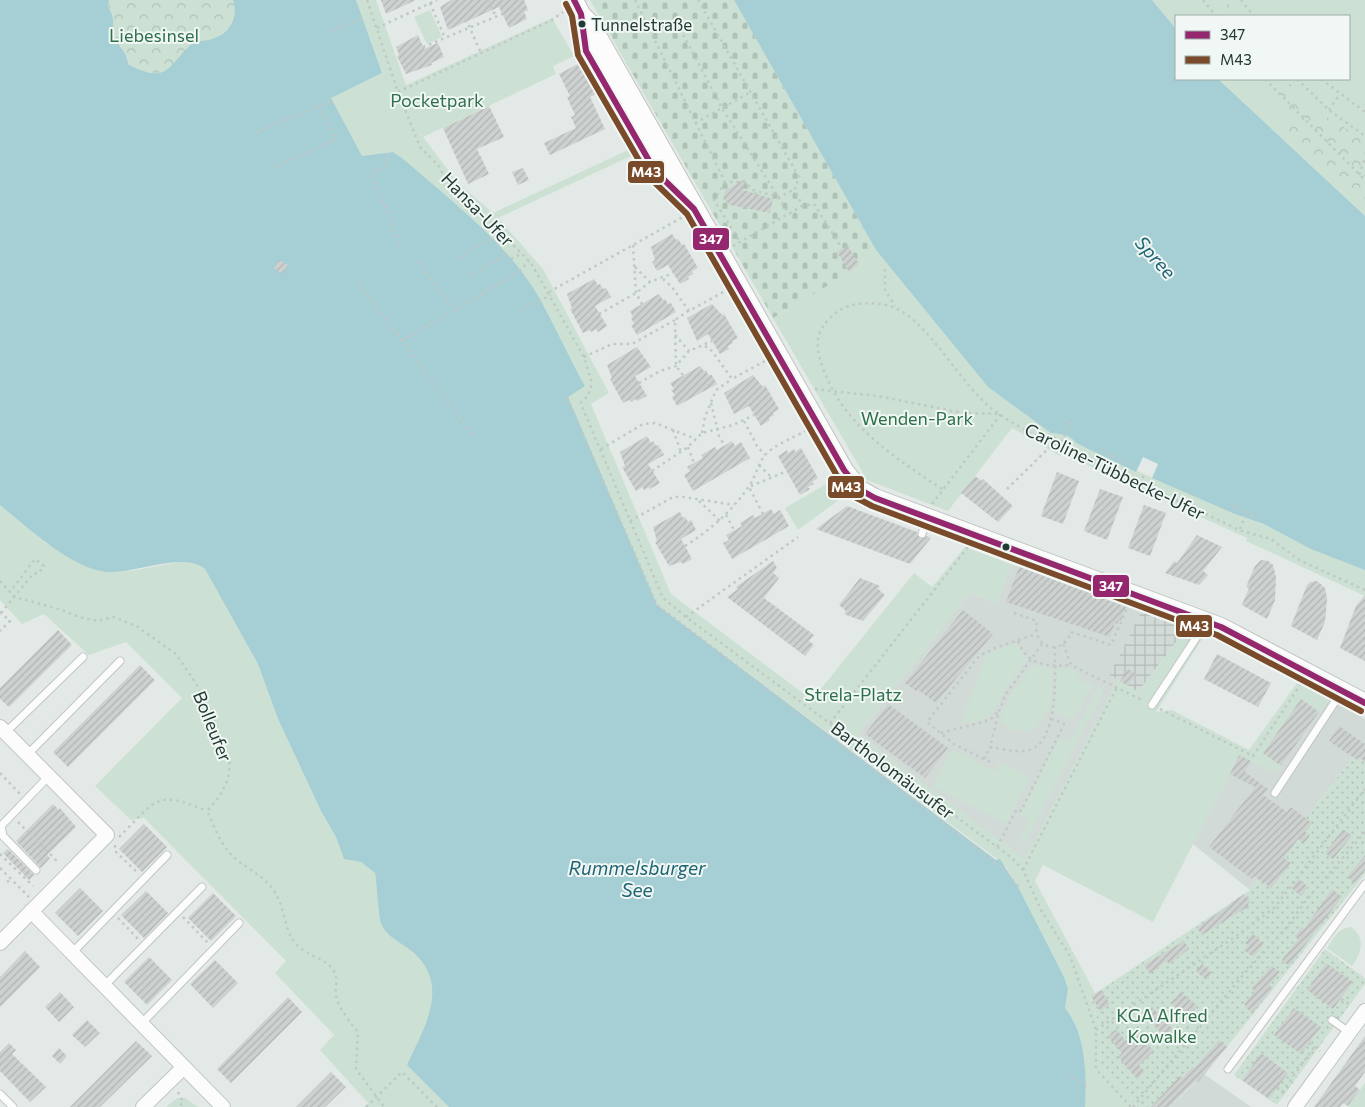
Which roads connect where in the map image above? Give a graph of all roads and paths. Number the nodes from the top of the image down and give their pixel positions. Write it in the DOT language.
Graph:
graph roads {
  1 [pos="367,0"];
  2 [pos="437,0"];
  3 [pos="488,0"];
  4 [pos="636,0"];
  5 [pos="698,0"];
  6 [pos="1203,0"];
  7 [pos="1241,0"];
  8 [pos="430,3"];
  9 [pos="578,7"];
  10 [pos="507,12"];
  11 [pos="1215,15"];
  12 [pos="1253,15"];
  13 [pos="496,17"];
  14 [pos="556,17"];
  15 [pos="362,18"];
  16 [pos="466,19"];
  17 [pos="377,28"];
  18 [pos="470,28"];
  19 [pos="680,28"];
  20 [pos="329,32"];
  21 [pos="445,38"];
  22 [pos="423,47"];
  23 [pos="481,53"];
  24 [pos="1266,80"];
  25 [pos="1298,80"];
  26 [pos="1323,80"];
  27 [pos="398,92"];
  28 [pos="751,92"];
  29 [pos="1340,94"];
  30 [pos="332,100"];
  31 [pos="318,105"];
  32 [pos="722,108"];
  33 [pos="1329,110"];
  34 [pos="1365,112"];
  35 [pos="695,123"];
  36 [pos="256,132"];
  37 [pos="1365,136"];
  38 [pos="388,153"];
  39 [pos="1365,158"];
  40 [pos="274,168"];
  41 [pos="1359,175"];
  42 [pos="1365,180"];
  43 [pos="724,182"];
  44 [pos="795,189"];
  45 [pos="779,197"];
  46 [pos="802,206"];
  47 [pos="689,213"];
  48 [pos="789,214"];
  49 [pos="491,239"];
  50 [pos="740,242"];
  51 [pos="400,244"];
  52 [pos="633,245"];
  53 [pos="840,245"];
  54 [pos="728,250"];
  55 [pos="506,254"];
  56 [pos="521,254"];
  57 [pos="460,257"];
  58 [pos="511,260"];
  59 [pos="529,261"];
  60 [pos="418,262"];
  61 [pos="635,267"];
  62 [pos="885,269"];
  63 [pos="673,273"];
  64 [pos="469,276"];
  65 [pos="663,278"];
  66 [pos="357,282"];
  67 [pos="650,282"];
  68 [pos="724,291"];
  69 [pos="636,293"];
  70 [pos="550,294"];
  71 [pos="642,304"];
  72 [pos="896,308"];
  73 [pos="455,310"];
  74 [pos="521,310"];
  75 [pos="689,311"];
  76 [pos="599,314"];
  77 [pos="675,320"];
  78 [pos="675,335"];
  79 [pos="402,341"];
  80 [pos="712,341"];
  81 [pos="705,346"];
  82 [pos="689,351"];
  83 [pos="584,357"];
  84 [pos="765,361"];
  85 [pos="676,366"];
  86 [pos="683,375"];
  87 [pos="732,379"];
  88 [pos="639,383"];
  89 [pos="830,389"];
  90 [pos="812,390"];
  91 [pos="568,397"];
  92 [pos="711,402"];
  93 [pos="583,409"];
  94 [pos="1001,414"];
  95 [pos="754,415"];
  96 [pos="1062,419"];
  97 [pos="744,421"];
  98 [pos="718,428"];
  99 [pos="808,429"];
  100 [pos="673,430"];
  101 [pos="702,433"];
  102 [pos="472,434"];
  103 [pos="1048,434"];
  104 [pos="696,439"];
  105 [pos="1061,442"];
  106 [pos="1053,444"];
  107 [pos="724,446"];
  108 [pos="688,447"];
  109 [pos="1062,448"];
  110 [pos="600,450"];
  111 [pos="1101,450"];
  112 [pos="681,452"];
  113 [pos="765,455"];
  114 [pos="1112,456"];
  115 [pos="694,463"];
  116 [pos="759,464"];
  117 [pos="1135,467"];
  118 [pos="1106,469"];
  119 [pos="652,471"];
  120 [pos="786,471"];
  121 [pos="1144,475"];
  122 [pos="772,478"];
  123 [pos="1140,484"];
  124 [pos="749,487"];
  125 [pos="942,489"];
  126 [pos="1007,489"];
  127 [pos="698,500"];
  128 [pos="734,505"];
  129 [pos="1232,506"];
  130 [pos="1247,512"];
  131 [pos="763,514"];
  132 [pos="726,515"];
  133 [pos="1260,518"];
  134 [pos="927,520"];
  135 [pos="630,521"];
  136 [pos="720,521"];
  137 [pos="734,530"];
  138 [pos="1240,530"];
  139 [pos="798,537"];
  140 [pos="685,546"];
  141 [pos="970,546"];
  142 [pos="0,581"];
  143 [pos="1365,590"];
  144 [pos="10,592"];
  145 [pos="15,598"];
  146 [pos="1128,605"];
  147 [pos="1,612"];
  148 [pos="1014,613"];
  149 [pos="686,617"];
  150 [pos="1203,620"];
  151 [pos="0,631"];
  152 [pos="1036,634"];
  153 [pos="1018,640"];
  154 [pos="1042,644"];
  155 [pos="1062,644"];
  156 [pos="1055,647"];
  157 [pos="82,657"];
  158 [pos="1031,660"];
  159 [pos="120,661"];
  160 [pos="1071,665"];
  161 [pos="1055,667"];
  162 [pos="1302,682"];
  163 [pos="1117,688"];
  164 [pos="1342,690"];
  165 [pos="1365,703"];
  166 [pos="1152,705"];
  167 [pos="999,711"];
  168 [pos="1052,719"];
  169 [pos="830,723"];
  170 [pos="2,729"];
  171 [pos="940,733"];
  172 [pos="990,747"];
  173 [pos="27,755"];
  174 [pos="984,759"];
  175 [pos="990,762"];
  176 [pos="0,773"];
  177 [pos="49,776"];
  178 [pos="1365,789"];
  179 [pos="1275,793"];
  180 [pos="26,800"];
  181 [pos="208,810"];
  182 [pos="25,830"];
  183 [pos="1365,832"];
  184 [pos="997,848"];
  185 [pos="0,854"];
  186 [pos="167,855"];
  187 [pos="58,862"];
  188 [pos="0,868"];
  189 [pos="36,870"];
  190 [pos="1024,870"];
  191 [pos="11,879"];
  192 [pos="144,879"];
  193 [pos="7,882"];
  194 [pos="1365,884"];
  195 [pos="33,886"];
  196 [pos="202,887"];
  197 [pos="1020,888"];
  198 [pos="34,908"];
  199 [pos="112,912"];
  200 [pos="178,912"];
  201 [pos="239,923"];
  202 [pos="0,942"];
  203 [pos="145,945"];
  204 [pos="213,948"];
  205 [pos="72,953"];
  206 [pos="104,986"];
  207 [pos="1341,999"];
  208 [pos="1348,1003"];
  209 [pos="1350,1008"];
  210 [pos="1360,1009"];
  211 [pos="1332,1020"];
  212 [pos="141,1024"];
  213 [pos="1096,1030"];
  214 [pos="1349,1032"];
  215 [pos="1309,1043"];
  216 [pos="1313,1048"];
  217 [pos="1317,1052"];
  218 [pos="1321,1052"];
  219 [pos="184,1067"];
  220 [pos="1228,1069"];
  221 [pos="1068,1074"];
  222 [pos="1087,1086"];
  223 [pos="1277,1088"];
  224 [pos="1282,1092"];
  225 [pos="0,1094"];
  226 [pos="376,1097"];
  227 [pos="1292,1102"];
  228 [pos="13,1107"];
  229 [pos="143,1107"];
  230 [pos="183,1107"];
  231 [pos="187,1107"];
  232 [pos="223,1107"];
  233 [pos="366,1107"];
  234 [pos="384,1107"];
  235 [pos="437,1107"];
  236 [pos="1132,1107"];
  1 -- 17 [label="path, Hansa-Ufer"];
  2 -- 8 [label="path"];
  3 -- 13 [label="path"];
  4 -- 35 [label="path"];
  5 -- 28 [label="path"];
  6 -- 11 [label="path"];
  7 -- 12 [label="path"];
  8 -- 17 [label="path"];
  8 -- 21 [label="path"];
  9 -- 47 [label="street"];
  10 -- 13 [label="path"];
  13 -- 18 [label="path"];
  14 -- 23 [label="path"];
  15 -- 20 [label="path"];
  16 -- 18 [label="path"];
  17 -- 27 [label="path, Hansa-Ufer"];
  18 -- 21 [label="path"];
  18 -- 23 [label="path"];
  19 -- 32 [label="path"];
  21 -- 22 [label="path"];
  23 -- 27 [label="path"];
  24 -- 41 [label="path"];
  25 -- 33 [label="path"];
  26 -- 29 [label="path"];
  27 -- 56 [label="path, Hansa-Ufer"];
  28 -- 32 [label="path"];
  28 -- 44 [label="path"];
  29 -- 33 [label="path"];
  29 -- 34 [label="path"];
  30 -- 31 [label="path"];
  31 -- 36 [label="path"];
  31 -- 40 [label="path"];
  32 -- 35 [label="path"];
  32 -- 45 [label="path"];
  33 -- 37 [label="path"];
  35 -- 43 [label="path"];
  38 -- 51 [label="path"];
  39 -- 41 [label="path"];
  41 -- 42 [label="path"];
  43 -- 45 [label="path"];
  43 -- 50 [label="path"];
  44 -- 45 [label="path"];
  44 -- 46 [label="path"];
  45 -- 48 [label="path"];
  46 -- 48 [label="path"];
  46 -- 53 [label="path"];
  47 -- 52 [label="path"];
  47 -- 134 [label="street"];
  48 -- 50 [label="path"];
  49 -- 57 [label="path"];
  50 -- 54 [label="path"];
  52 -- 61 [label="path"];
  52 -- 70 [label="path"];
  55 -- 64 [label="path"];
  56 -- 58 [label="path"];
  56 -- 59 [label="path, Hansa-Ufer"];
  59 -- 70 [label="path, Hansa-Ufer"];
  59 -- 73 [label="path"];
  60 -- 73 [label="path"];
  61 -- 67 [label="path"];
  61 -- 69 [label="path"];
  62 -- 72 [label="path"];
  63 -- 65 [label="path"];
  65 -- 67 [label="path"];
  65 -- 75 [label="path"];
  66 -- 79 [label="path"];
  67 -- 69 [label="path"];
  68 -- 75 [label="path"];
  69 -- 71 [label="path"];
  69 -- 76 [label="path"];
  70 -- 74 [label="path"];
  70 -- 83 [label="path, Hansa-Ufer"];
  72 -- 89 [label="path"];
  72 -- 94 [label="path, Caroline-Tübbecke-Ufer"];
  73 -- 79 [label="path"];
  75 -- 77 [label="path"];
  77 -- 78 [label="path"];
  77 -- 83 [label="path"];
  78 -- 82 [label="path"];
  78 -- 85 [label="path"];
  79 -- 102 [label="path"];
  80 -- 81 [label="path"];
  81 -- 82 [label="path"];
  81 -- 87 [label="path"];
  82 -- 85 [label="path"];
  83 -- 93 [label="path, Hansa-Ufer"];
  84 -- 87 [label="path"];
  85 -- 86 [label="path"];
  85 -- 88 [label="path"];
  87 -- 92 [label="path"];
  89 -- 90 [label="path"];
  89 -- 94 [label="path"];
  89 -- 125 [label="path"];
  91 -- 197 [label="path"];
  92 -- 98 [label="path"];
  92 -- 101 [label="path"];
  93 -- 110 [label="path, Bartholomäusufer"];
  94 -- 106 [label="path, Caroline-Tübbecke-Ufer"];
  94 -- 125 [label="path"];
  95 -- 97 [label="path"];
  96 -- 105 [label="path"];
  97 -- 98 [label="path"];
  97 -- 113 [label="path"];
  98 -- 101 [label="path"];
  98 -- 107 [label="path"];
  99 -- 113 [label="path"];
  100 -- 104 [label="path"];
  100 -- 110 [label="path"];
  100 -- 112 [label="path"];
  101 -- 104 [label="path"];
  103 -- 105 [label="path"];
  104 -- 108 [label="path"];
  105 -- 109 [label="path"];
  106 -- 109 [label="path, Caroline-Tübbecke-Ufer"];
  106 -- 126 [label="path"];
  108 -- 112 [label="path"];
  108 -- 115 [label="path"];
  109 -- 118 [label="path, Caroline-Tübbecke-Ufer"];
  110 -- 135 [label="path, Bartholomäusufer"];
  111 -- 114 [label="path"];
  112 -- 119 [label="path"];
  113 -- 116 [label="path"];
  114 -- 117 [label="path"];
  114 -- 118 [label="path"];
  116 -- 122 [label="path"];
  116 -- 124 [label="path"];
  118 -- 123 [label="path, Caroline-Tübbecke-Ufer"];
  120 -- 122 [label="path"];
  121 -- 123 [label="path"];
  122 -- 124 [label="path"];
  123 -- 138 [label="path, Caroline-Tübbecke-Ufer"];
  124 -- 128 [label="path"];
  124 -- 131 [label="path"];
  125 -- 134 [label="path"];
  127 -- 128 [label="path"];
  127 -- 135 [label="path"];
  127 -- 136 [label="path"];
  128 -- 132 [label="path"];
  129 -- 130 [label="path"];
  130 -- 133 [label="path"];
  130 -- 138 [label="path"];
  132 -- 136 [label="path"];
  132 -- 137 [label="path"];
  134 -- 150 [label="street"];
  135 -- 149 [label="path, Bartholomäusufer"];
  136 -- 140 [label="path"];
  138 -- 143 [label="path, Caroline-Tübbecke-Ufer"];
  139 -- 149 [label="path"];
  141 -- 169 [label="path"];
  142 -- 144 [label="path"];
  144 -- 145 [label="path"];
  144 -- 145 [label="path"];
  145 -- 147 [label="path"];
  145 -- 181 [label="path, Bolleufer"];
  146 -- 155 [label="path"];
  147 -- 151 [label="path"];
  148 -- 152 [label="path"];
  149 -- 169 [label="path, Bartholomäusufer"];
  150 -- 164 [label="street"];
  150 -- 166 [label="lane"];
  152 -- 153 [label="path"];
  152 -- 154 [label="path"];
  153 -- 158 [label="path"];
  153 -- 171 [label="path"];
  154 -- 156 [label="path"];
  154 -- 158 [label="path"];
  155 -- 156 [label="path"];
  155 -- 160 [label="path"];
  156 -- 161 [label="path"];
  157 -- 170 [label="lane"];
  158 -- 161 [label="path"];
  158 -- 167 [label="path"];
  159 -- 173 [label="lane"];
  160 -- 161 [label="path"];
  160 -- 163 [label="path"];
  161 -- 168 [label="path"];
  162 -- 166 [label="path"];
  163 -- 166 [label="path"];
  163 -- 190 [label="path"];
  164 -- 165 [label="street"];
  164 -- 179 [label="lane"];
  167 -- 171 [label="path"];
  167 -- 172 [label="path"];
  168 -- 172 [label="path"];
  168 -- 184 [label="path"];
  169 -- 184 [label="path, Bartholomäusufer"];
  170 -- 173 [label="street"];
  171 -- 174 [label="path"];
  172 -- 174 [label="path"];
  173 -- 177 [label="street"];
  174 -- 175 [label="path"];
  176 -- 180 [label="path"];
  177 -- 180 [label="lane"];
  177 -- 198 [label="street"];
  178 -- 213 [label="path"];
  180 -- 189 [label="lane"];
  181 -- 192 [label="path"];
  181 -- 226 [label="path"];
  182 -- 187 [label="path"];
  183 -- 236 [label="path"];
  184 -- 190 [label="path, Bartholomäusufer"];
  185 -- 195 [label="path"];
  186 -- 192 [label="lane"];
  188 -- 191 [label="path"];
  190 -- 213 [label="path"];
  191 -- 193 [label="path"];
  191 -- 198 [label="path"];
  192 -- 199 [label="lane"];
  194 -- 220 [label="lane"];
  196 -- 200 [label="lane"];
  198 -- 202 [label="street"];
  198 -- 205 [label="street"];
  199 -- 203 [label="path"];
  199 -- 205 [label="lane"];
  200 -- 203 [label="lane"];
  200 -- 204 [label="path"];
  201 -- 204 [label="lane"];
  203 -- 206 [label="lane"];
  204 -- 212 [label="lane"];
  205 -- 206 [label="street"];
  206 -- 212 [label="street"];
  207 -- 208 [label="path"];
  208 -- 209 [label="path"];
  208 -- 210 [label="path"];
  210 -- 214 [label="street"];
  211 -- 214 [label="lane"];
  212 -- 219 [label="street"];
  213 -- 236 [label="path"];
  214 -- 227 [label="street"];
  215 -- 216 [label="path"];
  216 -- 217 [label="path"];
  216 -- 218 [label="path"];
  216 -- 224 [label="path"];
  219 -- 229 [label="street"];
  219 -- 232 [label="street"];
  221 -- 222 [label="path"];
  223 -- 224 [label="path"];
  224 -- 227 [label="path"];
  225 -- 228 [label="lane"];
  226 -- 233 [label="path"];
  226 -- 234 [label="path"];
  226 -- 235 [label="path"];
  230 -- 231 [label="path"];
}
